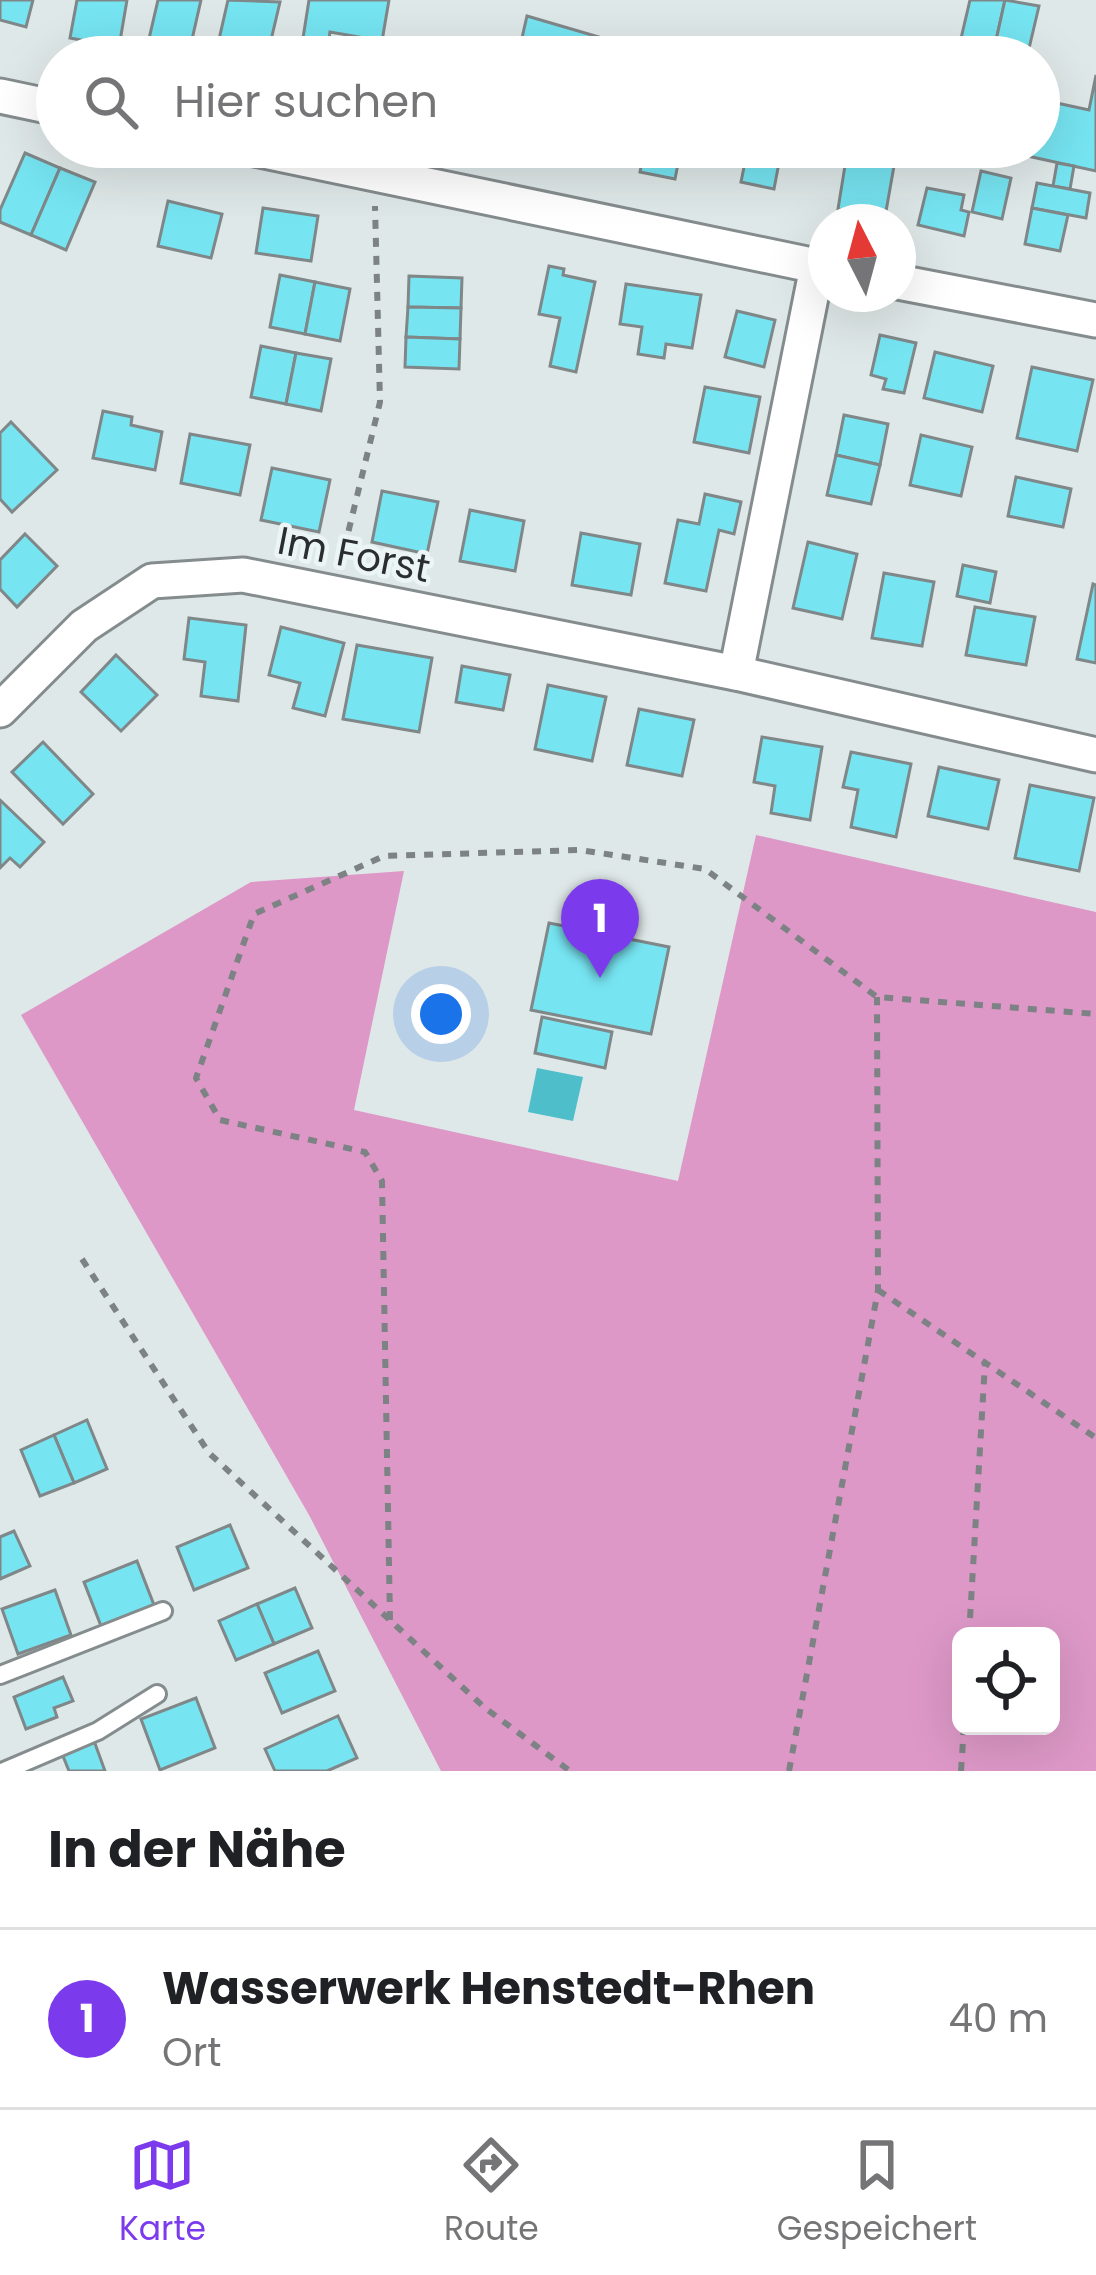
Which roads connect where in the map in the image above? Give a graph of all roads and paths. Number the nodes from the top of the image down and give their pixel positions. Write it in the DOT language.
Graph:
graph roads {
  1 [pos="0,96"];
  2 [pos="36,104"];
  3 [pos="346,168"];
  4 [pos="375,174"];
  5 [pos="808,264"];
  6 [pos="916,285"];
  7 [pos="812,312"];
  8 [pos="1096,320"];
  9 [pos="333,592"];
  10 [pos="736,673"];
  11 [pos="0,710"];
  12 [pos="1096,755"];
  13 [pos="877,997"];
  14 [pos="1096,1014"];
  15 [pos="82,1259"];
  16 [pos="878,1290"];
  17 [pos="985,1363"];
  18 [pos="1096,1438"];
  19 [pos="163,1612"];
  20 [pos="390,1620"];
  21 [pos="970,1627"];
  22 [pos="0,1676"];
  23 [pos="157,1694"];
  24 [pos="963,1735"];
  25 [pos="4,1771"];
  26 [pos="570,1771"];
  27 [pos="789,1771"];
  28 [pos="961,1771"];
  1 -- 2 [label="street"];
  3 -- 4 [label="street"];
  4 -- 5 [label="street"];
  4 -- 9 [label="path"];
  6 -- 8 [label="street"];
  7 -- 10 [label="street"];
  9 -- 10 [label="street, Im Forst"];
  9 -- 11 [label="street, Im Forst"];
  10 -- 12 [label="street, Im Forst"];
  13 -- 14 [label="path"];
  13 -- 16 [label="path"];
  13 -- 20 [label="path"];
  15 -- 20 [label="path"];
  16 -- 17 [label="path"];
  16 -- 27 [label="path"];
  17 -- 18 [label="path"];
  17 -- 21 [label="path"];
  19 -- 22 [label="lane"];
  20 -- 26 [label="path"];
  23 -- 25 [label="lane"];
  24 -- 28 [label="path"];
}
